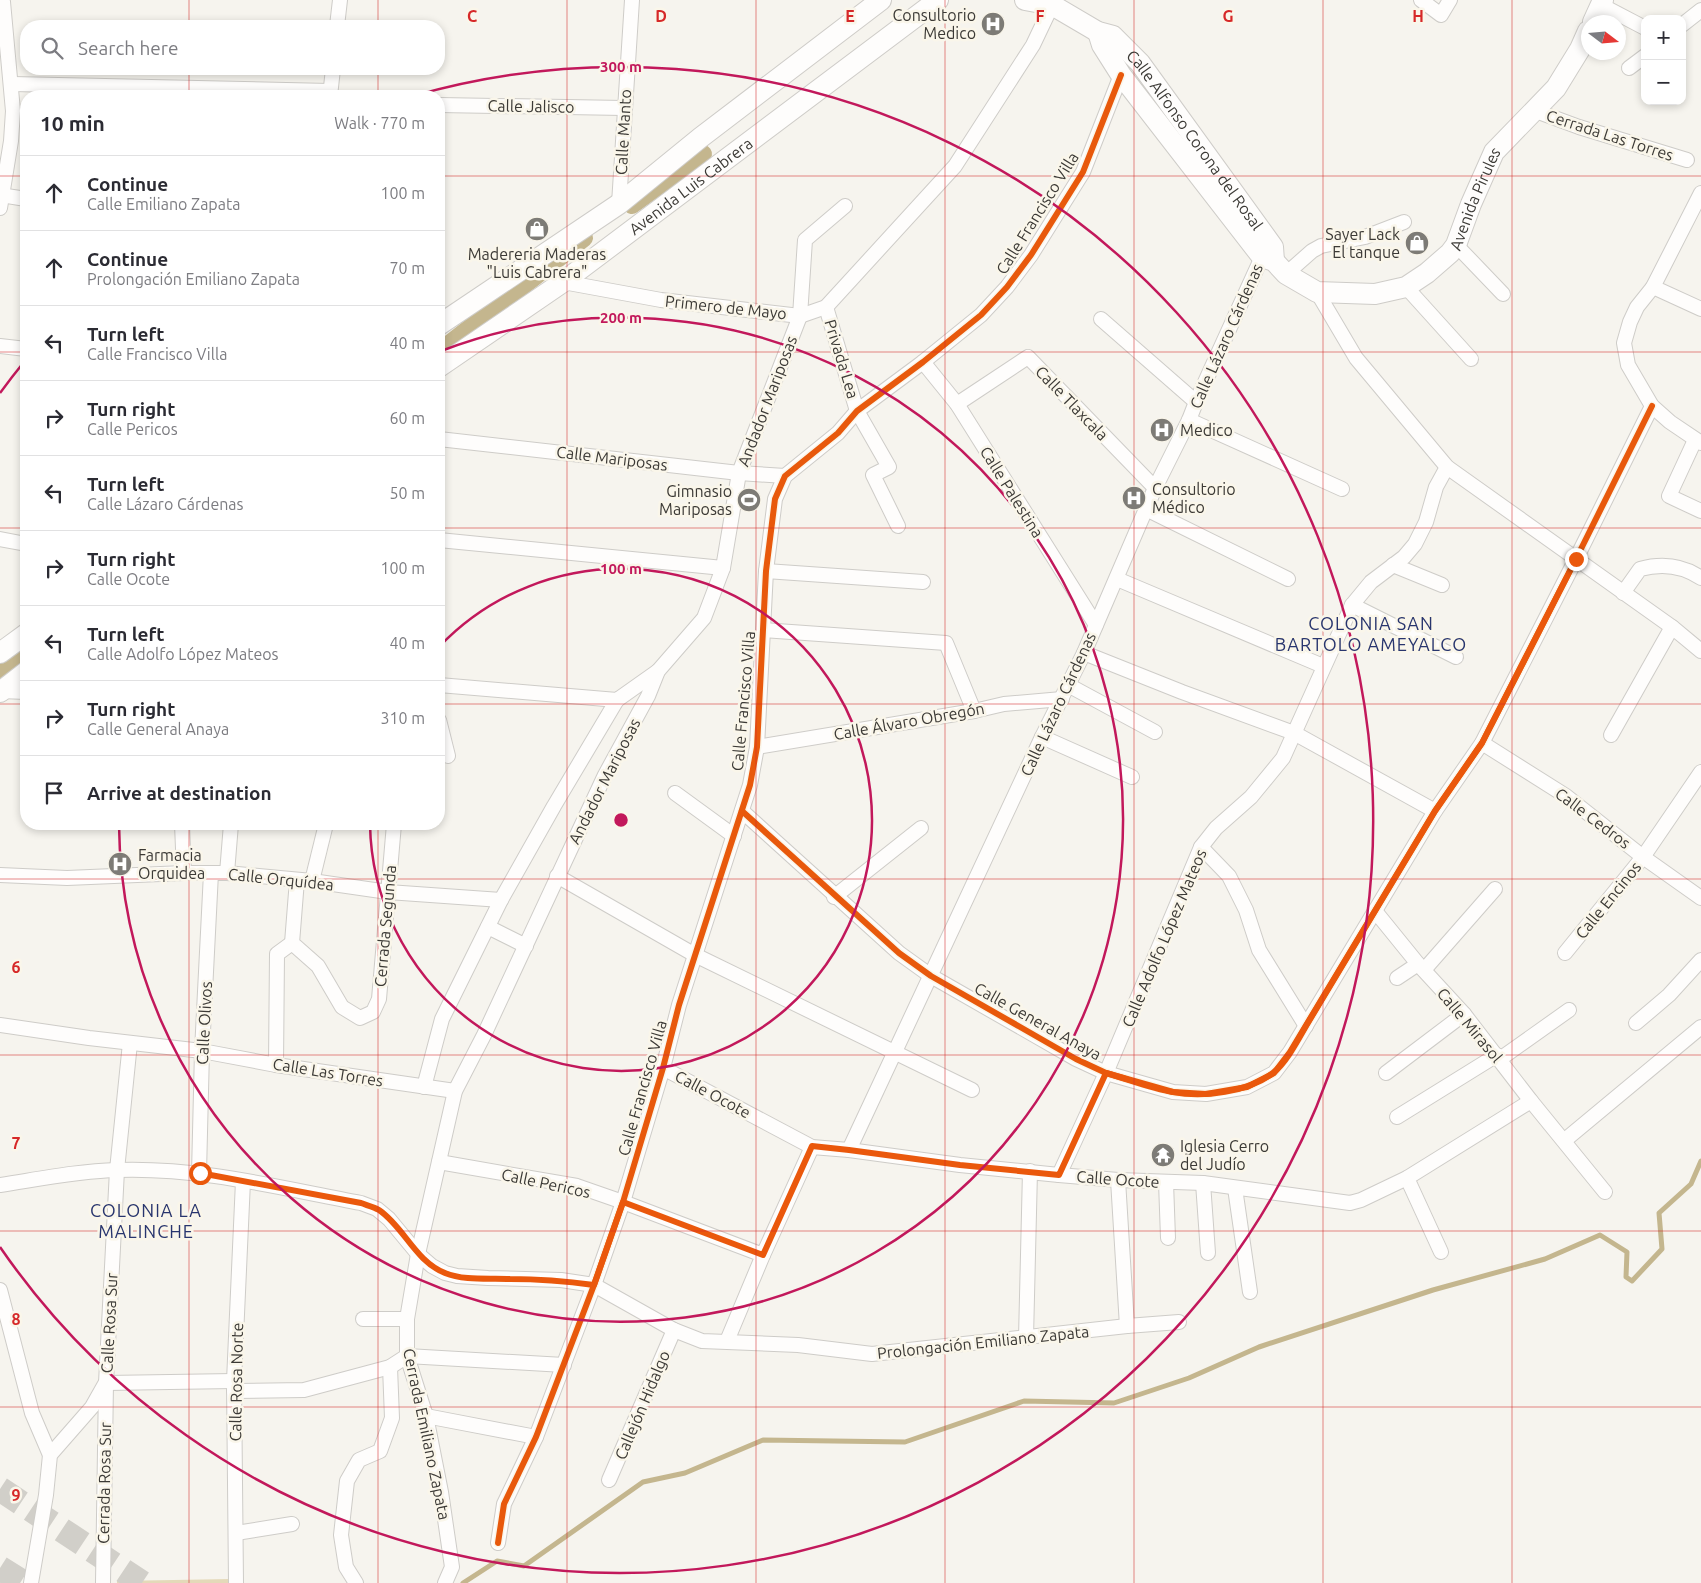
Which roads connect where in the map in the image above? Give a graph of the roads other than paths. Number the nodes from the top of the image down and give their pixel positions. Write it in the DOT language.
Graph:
graph roads {
  1 [pos="340,0"];
  2 [pos="632,0"];
  3 [pos="881,0"];
  4 [pos="938,0"];
  5 [pos="1025,0"];
  6 [pos="1421,0"];
  7 [pos="1450,0"];
  8 [pos="3,2"];
  9 [pos="1053,3"];
  10 [pos="1599,9"];
  11 [pos="1701,10"];
  12 [pos="338,20"];
  13 [pos="1686,22"];
  14 [pos="1641,26"];
  15 [pos="1098,32"];
  16 [pos="1581,47"];
  17 [pos="1641,59"];
  18 [pos="1629,68"];
  19 [pos="332,75"];
  20 [pos="1121,75"];
  21 [pos="12,84"];
  22 [pos="203,90"];
  23 [pos="330,90"];
  24 [pos="445,105"];
  25 [pos="624,108"];
  26 [pos="1533,110"];
  27 [pos="700,138"];
  28 [pos="1687,160"];
  29 [pos="724,162"];
  30 [pos="1701,193"];
  31 [pos="1,199"];
  32 [pos="20,199"];
  33 [pos="619,204"];
  34 [pos="845,206"];
  35 [pos="1404,222"];
  36 [pos="1459,248"];
  37 [pos="1274,260"];
  38 [pos="563,282"];
  39 [pos="1653,286"];
  40 [pos="1406,287"];
  41 [pos="1317,292"];
  42 [pos="1503,294"];
  43 [pos="1700,305"];
  44 [pos="826,307"];
  45 [pos="800,316"];
  46 [pos="1101,319"];
  47 [pos="445,321"];
  48 [pos="0,346"];
  49 [pos="20,349"];
  50 [pos="1471,359"];
  51 [pos="923,362"];
  52 [pos="445,363"];
  53 [pos="1196,402"];
  54 [pos="957,404"];
  55 [pos="1652,406"];
  56 [pos="857,411"];
  57 [pos="1189,420"];
  58 [pos="445,439"];
  59 [pos="1698,442"];
  60 [pos="1447,467"];
  61 [pos="739,473"];
  62 [pos="785,476"];
  63 [pos="1155,488"];
  64 [pos="1342,489"];
  65 [pos="1146,509"];
  66 [pos="1701,511"];
  67 [pos="898,526"];
  68 [pos="0,539"];
  69 [pos="445,541"];
  70 [pos="20,543"];
  71 [pos="1576,559"];
  72 [pos="1393,565"];
  73 [pos="723,568"];
  74 [pos="766,571"];
  75 [pos="1701,578"];
  76 [pos="1117,579"];
  77 [pos="1288,579"];
  78 [pos="923,582"];
  79 [pos="1442,585"];
  80 [pos="1623,593"];
  81 [pos="1352,605"];
  82 [pos="1096,625"];
  83 [pos="1672,627"];
  84 [pos="763,630"];
  85 [pos="20,638"];
  86 [pos="1701,651"];
  87 [pos="0,653"];
  88 [pos="1084,653"];
  89 [pos="1456,658"];
  90 [pos="1323,666"];
  91 [pos="658,671"];
  92 [pos="20,677"];
  93 [pos="1068,685"];
  94 [pos="445,686"];
  95 [pos="0,692"];
  96 [pos="20,692"];
  97 [pos="1062,699"];
  98 [pos="617,700"];
  99 [pos="974,711"];
  100 [pos="1155,732"];
  101 [pos="1294,732"];
  102 [pos="1611,735"];
  103 [pos="1042,737"];
  104 [pos="1482,743"];
  105 [pos="445,744"];
  106 [pos="757,747"];
  107 [pos="448,756"];
  108 [pos="1701,772"];
  109 [pos="1132,777"];
  110 [pos="675,792"];
  111 [pos="742,811"];
  112 [pos="1435,811"];
  113 [pos="921,828"];
  114 [pos="182,830"];
  115 [pos="231,830"];
  116 [pos="325,830"];
  117 [pos="393,830"];
  118 [pos="734,836"];
  119 [pos="1201,847"];
  120 [pos="1643,857"];
  121 [pos="184,873"];
  122 [pos="211,873"];
  123 [pos="227,873"];
  124 [pos="0,875"];
  125 [pos="557,876"];
  126 [pos="297,880"];
  127 [pos="312,882"];
  128 [pos="1496,889"];
  129 [pos="388,892"];
  130 [pos="834,896"];
  131 [pos="1701,898"];
  132 [pos="501,900"];
  133 [pos="1375,911"];
  134 [pos="488,927"];
  135 [pos="292,943"];
  136 [pos="526,946"];
  137 [pos="1565,953"];
  138 [pos="695,956"];
  139 [pos="1701,960"];
  140 [pos="1421,967"];
  141 [pos="931,976"];
  142 [pos="1397,978"];
  143 [pos="1569,1010"];
  144 [pos="1464,1014"];
  145 [pos="1636,1023"];
  146 [pos="0,1025"];
  147 [pos="1306,1026"];
  148 [pos="1701,1027"];
  149 [pos="130,1043"];
  150 [pos="202,1051"];
  151 [pos="895,1052"];
  152 [pos="1498,1057"];
  153 [pos="276,1065"];
  154 [pos="663,1068"];
  155 [pos="1106,1073"];
  156 [pos="1386,1073"];
  157 [pos="424,1087"];
  158 [pos="972,1090"];
  159 [pos="455,1091"];
  160 [pos="1532,1101"];
  161 [pos="1398,1117"];
  162 [pos="1565,1140"];
  163 [pos="812,1146"];
  164 [pos="849,1150"];
  165 [pos="439,1162"];
  166 [pos="117,1170"];
  167 [pos="1030,1171"];
  168 [pos="200,1173"];
  169 [pos="1059,1175"];
  170 [pos="1407,1178"];
  171 [pos="1118,1180"];
  172 [pos="243,1181"];
  173 [pos="1166,1182"];
  174 [pos="1203,1183"];
  175 [pos="0,1185"];
  176 [pos="1235,1188"];
  177 [pos="1605,1192"];
  178 [pos="623,1202"];
  179 [pos="1168,1238"];
  180 [pos="1440,1252"];
  181 [pos="1208,1253"];
  182 [pos="418,1254"];
  183 [pos="763,1255"];
  184 [pos="594,1285"];
  185 [pos="0,1290"];
  186 [pos="1250,1292"];
  187 [pos="363,1319"];
  188 [pos="407,1319"];
  189 [pos="1179,1322"];
  190 [pos="1127,1326"];
  191 [pos="674,1330"];
  192 [pos="1026,1338"];
  193 [pos="727,1341"];
  194 [pos="407,1356"];
  195 [pos="564,1365"];
  196 [pos="390,1367"];
  197 [pos="106,1383"];
  198 [pos="234,1386"];
  199 [pos="426,1416"];
  200 [pos="536,1437"];
  201 [pos="50,1455"];
  202 [pos="609,1480"];
  203 [pos="292,1524"];
  204 [pos="236,1533"];
  205 [pos="498,1544"];
  206 [pos="31,1583"];
  207 [pos="103,1583"];
  208 [pos="236,1583"];
  209 [pos="356,1583"];
  210 [pos="445,1583"];
  1 -- 12 [label="street"];
  2 -- 25 [label="street, Calle Manto"];
  3 -- 27 [label="street, Avenida Luis Cabrera"];
  4 -- 29 [label="street, Avenida Luis Cabrera"];
  5 -- 9 [label="street, Calle Alfonso Corona del Rosal"];
  6 -- 7 [label="street"];
  8 -- 21 [label="street"];
  9 -- 15 [label="street, Calle Alfonso Corona del Rosal"];
  9 -- 44 [label="street"];
  10 -- 14 [label="street"];
  11 -- 13 [label="street"];
  15 -- 20 [label="street, Calle Alfonso Corona del Rosal"];
  15 -- 37 [label="street, Calle Alfonso Corona del Rosal"];
  16 -- 26 [label="street, Avenida Pirules"];
  17 -- 18 [label="street"];
  19 -- 23 [label="street"];
  20 -- 37 [label="street, Calle Alfonso Corona del Rosal"];
  20 -- 51 [label="street, Calle Francisco Villa"];
  21 -- 22 [label="street"];
  21 -- 31 [label="street"];
  24 -- 25 [label="street, Calle Jalisco"];
  25 -- 33 [label="street, Calle Manto"];
  26 -- 28 [label="street, Cerrada Las Torres"];
  26 -- 36 [label="street, Avenida Pirules"];
  27 -- 29 [label="street"];
  27 -- 33 [label="street, Avenida Luis Cabrera"];
  29 -- 38 [label="street, Avenida Luis Cabrera"];
  30 -- 39 [label="street"];
  31 -- 32 [label="street"];
  33 -- 47 [label="street, Avenida Luis Cabrera"];
  34 -- 45 [label="street, Privada Lea"];
  35 -- 37 [label="street"];
  36 -- 40 [label="street, Avenida Pirules"];
  36 -- 42 [label="street"];
  37 -- 41 [label="street, Calle Alfonso Corona del Rosal"];
  37 -- 53 [label="street, Calle Lázaro Cárdenas"];
  38 -- 45 [label="street, Primero de Mayo"];
  38 -- 52 [label="street, Avenida Luis Cabrera"];
  39 -- 43 [label="street"];
  39 -- 55 [label="street"];
  40 -- 41 [label="street, Avenida Pirules"];
  40 -- 50 [label="street"];
  41 -- 60 [label="street"];
  44 -- 45 [label="street"];
  44 -- 56 [label="street, Privada Lea"];
  45 -- 61 [label="street, Andador Mariposas"];
  46 -- 53 [label="street"];
  48 -- 49 [label="street"];
  51 -- 54 [label="street, Calle Palestina"];
  51 -- 56 [label="street, Calle Francisco Villa"];
  53 -- 57 [label="street, Calle Lázaro Cárdenas"];
  54 -- 63 [label="street, Calle Tlaxcala"];
  54 -- 82 [label="street, Calle Palestina"];
  55 -- 59 [label="street"];
  55 -- 71 [label="street, Calle General Anaya"];
  56 -- 62 [label="street, Calle Francisco Villa"];
  56 -- 67 [label="street, Privada Lea"];
  57 -- 63 [label="street, Calle Lázaro Cárdenas"];
  57 -- 64 [label="street"];
  58 -- 61 [label="street, Calle Mariposas"];
  59 -- 66 [label="street"];
  60 -- 71 [label="street"];
  60 -- 72 [label="street, Calle Adolfo López Mateos"];
  61 -- 62 [label="street, Calle Mariposas"];
  61 -- 73 [label="street, Andador Mariposas"];
  62 -- 74 [label="street, Calle Francisco Villa"];
  63 -- 65 [label="street, Calle Lázaro Cárdenas"];
  65 -- 76 [label="street, Calle Lázaro Cárdenas"];
  65 -- 77 [label="street"];
  68 -- 70 [label="street"];
  69 -- 73 [label="street"];
  71 -- 80 [label="street"];
  71 -- 104 [label="street, Calle General Anaya"];
  72 -- 79 [label="street"];
  72 -- 81 [label="street, Calle Adolfo López Mateos"];
  73 -- 91 [label="street, Andador Mariposas"];
  74 -- 78 [label="street"];
  74 -- 84 [label="street, Calle Francisco Villa"];
  75 -- 80 [label="street"];
  76 -- 82 [label="street, Calle Lázaro Cárdenas"];
  76 -- 90 [label="street"];
  80 -- 83 [label="street"];
  81 -- 89 [label="street"];
  81 -- 90 [label="street, Calle Adolfo López Mateos"];
  82 -- 88 [label="street, Calle Lázaro Cárdenas"];
  83 -- 86 [label="street"];
  83 -- 102 [label="street"];
  84 -- 99 [label="street"];
  84 -- 106 [label="street, Calle Francisco Villa"];
  85 -- 87 [label="street"];
  88 -- 93 [label="street, Calle Lázaro Cárdenas"];
  88 -- 101 [label="street"];
  90 -- 101 [label="street, Calle Adolfo López Mateos"];
  91 -- 98 [label="street"];
  91 -- 125 [label="street, Andador Mariposas"];
  92 -- 95 [label="street"];
  93 -- 97 [label="street, Calle Lázaro Cárdenas"];
  93 -- 100 [label="street"];
  94 -- 98 [label="street"];
  95 -- 96 [label="street"];
  97 -- 99 [label="street, Calle Álvaro Obregón"];
  97 -- 103 [label="street, Calle Lázaro Cárdenas"];
  98 -- 132 [label="street, Andador Mariposas"];
  99 -- 106 [label="street, Calle Álvaro Obregón"];
  101 -- 112 [label="street"];
  101 -- 119 [label="street, Calle Adolfo López Mateos"];
  103 -- 109 [label="street"];
  103 -- 141 [label="street, Calle Lázaro Cárdenas"];
  104 -- 112 [label="street, Calle General Anaya"];
  104 -- 120 [label="street, Calle Cedros"];
  105 -- 107 [label="street"];
  106 -- 111 [label="street, Calle Francisco Villa"];
  108 -- 120 [label="street, Calle Encinos"];
  110 -- 118 [label="street"];
  111 -- 118 [label="street, Calle Francisco Villa"];
  111 -- 130 [label="street, Calle General Anaya"];
  112 -- 133 [label="street, Calle General Anaya"];
  113 -- 130 [label="street"];
  114 -- 121 [label="street"];
  115 -- 123 [label="street"];
  116 -- 127 [label="street"];
  117 -- 129 [label="street, Cerrada Segunda"];
  118 -- 138 [label="street, Calle Francisco Villa"];
  119 -- 147 [label="street"];
  119 -- 155 [label="street, Calle Adolfo López Mateos"];
  120 -- 131 [label="street, Calle Cedros"];
  120 -- 137 [label="street, Calle Encinos"];
  121 -- 122 [label="street, Calle Orquídea"];
  121 -- 124 [label="street, Calle Orquídea"];
  122 -- 123 [label="street, Calle Orquídea"];
  122 -- 150 [label="street, Calle Olivos"];
  123 -- 126 [label="street, Calle Orquídea"];
  125 -- 136 [label="street, Andador Mariposas"];
  125 -- 138 [label="street"];
  126 -- 127 [label="street, Calle Orquídea"];
  126 -- 135 [label="street"];
  127 -- 129 [label="street, Calle Orquídea"];
  128 -- 140 [label="street"];
  129 -- 132 [label="street, Calle Orquídea"];
  129 -- 135 [label="street, Cerrada Segunda"];
  130 -- 141 [label="street, Calle General Anaya"];
  132 -- 134 [label="street, Andador Mariposas"];
  133 -- 140 [label="street, Calle Mirasol"];
  133 -- 147 [label="street, Calle General Anaya"];
  134 -- 136 [label="street"];
  134 -- 157 [label="street, Andador Mariposas"];
  135 -- 153 [label="street"];
  136 -- 159 [label="street, Andador Mariposas"];
  138 -- 151 [label="street"];
  138 -- 154 [label="street, Calle Francisco Villa"];
  139 -- 145 [label="street"];
  140 -- 142 [label="street"];
  140 -- 144 [label="street, Calle Mirasol"];
  141 -- 151 [label="street, Calle Lázaro Cárdenas"];
  141 -- 155 [label="street, Calle General Anaya"];
  143 -- 152 [label="street"];
  144 -- 152 [label="street, Calle Mirasol"];
  144 -- 156 [label="street"];
  146 -- 149 [label="street, Calle Las Torres"];
  147 -- 155 [label="street, Calle General Anaya"];
  148 -- 162 [label="street"];
  149 -- 150 [label="street, Calle Las Torres"];
  149 -- 166 [label="street, Calle Rosa Sur"];
  150 -- 153 [label="street, Calle Las Torres"];
  150 -- 168 [label="street, Calle Olivos"];
  151 -- 158 [label="street"];
  151 -- 164 [label="street, Calle Lázaro Cárdenas"];
  152 -- 160 [label="street, Calle Mirasol"];
  152 -- 161 [label="street"];
  153 -- 157 [label="street, Calle Las Torres"];
  154 -- 163 [label="street, Calle Ocote"];
  154 -- 178 [label="street, Calle Francisco Villa"];
  155 -- 169 [label="street, Calle Adolfo López Mateos"];
  157 -- 159 [label="street, Calle Las Torres"];
  159 -- 165 [label="street, Andador Mariposas"];
  160 -- 162 [label="street, Calle Mirasol"];
  160 -- 170 [label="street, Calle Ocote"];
  162 -- 177 [label="street, Calle Mirasol"];
  163 -- 164 [label="street, Calle Ocote"];
  163 -- 183 [label="street"];
  164 -- 167 [label="street, Calle Ocote"];
  165 -- 178 [label="street, Calle Pericos"];
  165 -- 182 [label="street, Andador Mariposas"];
  166 -- 168 [label="street, Prolongación Emiliano Zapata"];
  166 -- 175 [label="street, Prolongación Emiliano Zapata"];
  166 -- 197 [label="street, Calle Rosa Sur"];
  167 -- 169 [label="street, Calle Ocote"];
  167 -- 192 [label="street"];
  168 -- 172 [label="street, Prolongación Emiliano Zapata"];
  169 -- 171 [label="street, Calle Ocote"];
  170 -- 176 [label="street, Calle Ocote"];
  170 -- 180 [label="street"];
  171 -- 173 [label="street, Calle Ocote"];
  171 -- 190 [label="street"];
  172 -- 182 [label="street, Prolongación Emiliano Zapata"];
  172 -- 198 [label="street, Calle Rosa Norte"];
  173 -- 174 [label="street, Calle Ocote"];
  173 -- 179 [label="street"];
  174 -- 176 [label="street, Calle Ocote"];
  174 -- 181 [label="street"];
  176 -- 186 [label="street"];
  178 -- 183 [label="street, Calle Pericos"];
  178 -- 184 [label="street, Calle Francisco Villa"];
  182 -- 184 [label="street, Prolongación Emiliano Zapata"];
  182 -- 188 [label="street, Cerrada Emiliano Zapata"];
  183 -- 193 [label="street"];
  184 -- 191 [label="street, Prolongación Emiliano Zapata"];
  184 -- 195 [label="street, Calle Francisco Villa"];
  185 -- 201 [label="street"];
  187 -- 188 [label="street"];
  188 -- 194 [label="street, Cerrada Emiliano Zapata"];
  189 -- 190 [label="street, Prolongación Emiliano Zapata"];
  190 -- 192 [label="street, Prolongación Emiliano Zapata"];
  191 -- 193 [label="street, Prolongación Emiliano Zapata"];
  191 -- 202 [label="street, Callejón Hidalgo"];
  192 -- 193 [label="street, Prolongación Emiliano Zapata"];
  194 -- 195 [label="street"];
  194 -- 196 [label="street"];
  194 -- 199 [label="street, Cerrada Emiliano Zapata"];
  195 -- 200 [label="street, Calle Francisco Villa"];
  196 -- 198 [label="street"];
  196 -- 209 [label="street"];
  197 -- 198 [label="street"];
  197 -- 201 [label="street, Calle Rosa Sur"];
  197 -- 207 [label="street, Cerrada Rosa Sur"];
  198 -- 204 [label="street, Calle Rosa Norte"];
  199 -- 200 [label="street"];
  199 -- 210 [label="street, Cerrada Emiliano Zapata"];
  200 -- 205 [label="street, Calle Francisco Villa"];
  201 -- 206 [label="street"];
  203 -- 204 [label="street"];
  204 -- 208 [label="street, Calle Rosa Norte"];
}
